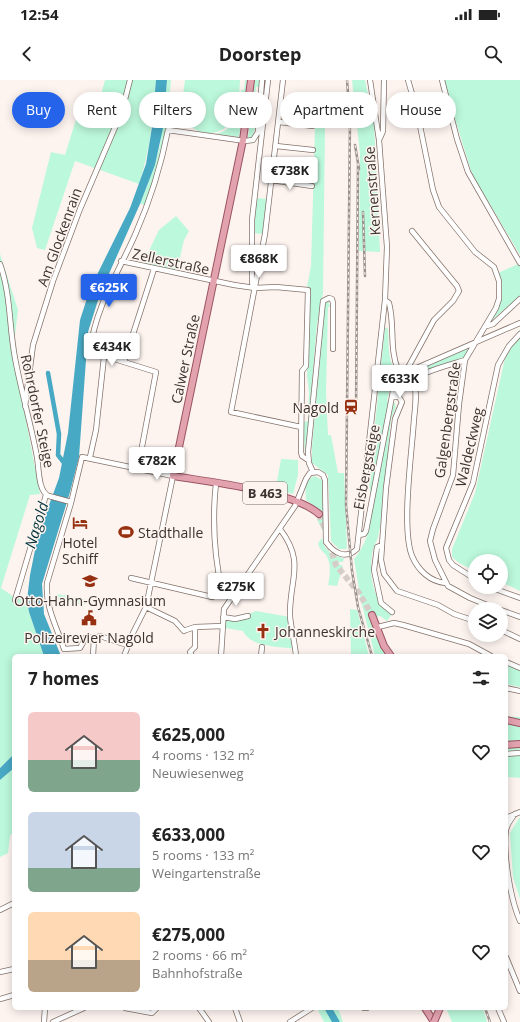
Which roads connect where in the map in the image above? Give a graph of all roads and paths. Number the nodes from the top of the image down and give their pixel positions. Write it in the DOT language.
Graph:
graph roads {
  1 [pos="130,80"];
  2 [pos="251,80"];
  3 [pos="262,80"];
  4 [pos="268,80"];
  5 [pos="283,80"];
  6 [pos="370,80"];
  7 [pos="384,80"];
  8 [pos="408,80"];
  9 [pos="442,80"];
  10 [pos="279,122"];
  11 [pos="243,140"];
  12 [pos="379,140"];
  13 [pos="276,146"];
  14 [pos="313,150"];
  15 [pos="271,180"];
  16 [pos="312,186"];
  17 [pos="412,232"];
  18 [pos="121,261"];
  19 [pos="520,263"];
  20 [pos="0,264"];
  21 [pos="154,269"];
  22 [pos="214,281"];
  23 [pos="255,288"];
  24 [pos="520,299"];
  25 [pos="385,300"];
  26 [pos="520,323"];
  27 [pos="487,326"];
  28 [pos="520,334"];
  29 [pos="477,341"];
  30 [pos="333,349"];
  31 [pos="104,356"];
  32 [pos="465,360"];
  33 [pos="124,362"];
  34 [pos="405,373"];
  35 [pos="412,380"];
  36 [pos="393,396"];
  37 [pos="25,406"];
  38 [pos="301,427"];
  39 [pos="90,457"];
  40 [pos="308,460"];
  41 [pos="138,468"];
  42 [pos="313,472"];
  43 [pos="173,476"];
  44 [pos="216,483"];
  45 [pos="47,496"];
  46 [pos="297,500"];
  47 [pos="70,502"];
  48 [pos="319,514"];
  49 [pos="280,529"];
  50 [pos="359,535"];
  51 [pos="382,545"];
  52 [pos="468,575"];
  53 [pos="131,578"];
  54 [pos="152,583"];
  55 [pos="446,583"];
  56 [pos="222,591"];
  57 [pos="236,592"];
  58 [pos="508,594"];
  59 [pos="520,598"];
  60 [pos="15,600"];
  61 [pos="480,602"];
  62 [pos="146,607"];
  63 [pos="392,612"];
  64 [pos="508,613"];
  65 [pos="372,615"];
  66 [pos="248,616"];
  67 [pos="224,617"];
  68 [pos="520,617"];
  69 [pos="468,619"];
  70 [pos="223,626"];
  71 [pos="195,627"];
  72 [pos="378,627"];
  73 [pos="508,633"];
  74 [pos="94,638"];
  75 [pos="520,639"];
  76 [pos="127,645"];
  77 [pos="262,647"];
  78 [pos="93,654"];
  79 [pos="125,654"];
  80 [pos="191,654"];
  81 [pos="221,654"];
  82 [pos="261,654"];
  83 [pos="296,654"];
  84 [pos="390,654"];
  85 [pos="487,654"];
  86 [pos="508,663"];
  87 [pos="520,668"];
  88 [pos="508,688"];
  89 [pos="520,691"];
  90 [pos="508,720"];
  91 [pos="520,723"];
  92 [pos="508,744"];
  93 [pos="520,744"];
  94 [pos="508,754"];
  95 [pos="520,754"];
  96 [pos="518,813"];
  97 [pos="508,817"];
  98 [pos="508,824"];
  99 [pos="508,867"];
  100 [pos="12,904"];
  101 [pos="0,910"];
  102 [pos="520,921"];
  103 [pos="508,962"];
  104 [pos="12,969"];
  105 [pos="0,972"];
  106 [pos="520,991"];
  107 [pos="12,996"];
  108 [pos="0,999"];
  109 [pos="45,1010"];
  110 [pos="80,1010"];
  111 [pos="136,1010"];
  112 [pos="155,1010"];
  113 [pos="200,1010"];
  114 [pos="236,1010"];
  115 [pos="309,1010"];
  116 [pos="426,1010"];
  117 [pos="439,1010"];
  118 [pos="499,1010"];
  119 [pos="44,1022"];
  120 [pos="53,1022"];
  121 [pos="209,1022"];
  122 [pos="240,1022"];
  123 [pos="290,1022"];
  124 [pos="434,1022"];
  125 [pos="504,1022"];
  1 -- 37 [label="street, Am Glockenrain"];
  2 -- 11 [label="main road, Calwer Straße"];
  3 -- 11 [label="street"];
  4 -- 23 [label="street"];
  5 -- 10 [label="street"];
  6 -- 12 [label="street"];
  7 -- 12 [label="street, Kernenstraße"];
  8 -- 27 [label="street"];
  9 -- 19 [label="street"];
  10 -- 13 [label="street"];
  11 -- 18 [label="street"];
  11 -- 22 [label="main road, Calwer Straße"];
  12 -- 25 [label="street, Kernenstraße"];
  13 -- 14 [label="street"];
  13 -- 15 [label="street"];
  15 -- 16 [label="street"];
  15 -- 23 [label="street"];
  17 -- 34 [label="street"];
  18 -- 21 [label="street, Zellerstraße"];
  18 -- 31 [label="street"];
  20 -- 37 [label="street, Rohrdorfer Steige"];
  21 -- 22 [label="street, Zellerstraße"];
  21 -- 33 [label="street"];
  22 -- 23 [label="street, Zellerstraße"];
  22 -- 43 [label="main road, Calwer Straße"];
  23 -- 38 [label="street, Zellerstraße"];
  23 -- 38 [label="street"];
  24 -- 27 [label="street"];
  25 -- 34 [label="street, Kernenstraße"];
  25 -- 50 [label="street, Kernenstraße"];
  26 -- 29 [label="street, Eisbergsteige"];
  27 -- 29 [label="street, Galgenbergstraße"];
  28 -- 52 [label="street, Waldeckweg"];
  29 -- 32 [label="street, Galgenbergstraße"];
  29 -- 34 [label="street, Eisbergsteige"];
  30 -- 40 [label="street"];
  31 -- 33 [label="street"];
  31 -- 39 [label="street"];
  32 -- 35 [label="street"];
  32 -- 55 [label="street, Galgenbergstraße"];
  33 -- 41 [label="street"];
  34 -- 36 [label="street, Eisbergsteige"];
  35 -- 36 [label="street"];
  35 -- 55 [label="street"];
  36 -- 50 [label="street, Eisbergsteige"];
  36 -- 51 [label="street"];
  37 -- 45 [label="street, Rohrdorfer Steige"];
  38 -- 40 [label="street"];
  39 -- 41 [label="street"];
  39 -- 47 [label="street"];
  40 -- 42 [label="street"];
  41 -- 43 [label="street"];
  42 -- 46 [label="street"];
  42 -- 50 [label="street, Eisbergsteige"];
  43 -- 44 [label="main road, B 463"];
  43 -- 54 [label="street, Calwer Straße"];
  44 -- 46 [label="main road, B 463"];
  44 -- 56 [label="street"];
  45 -- 47 [label="street"];
  45 -- 60 [label="street"];
  46 -- 48 [label="main road, B 463"];
  46 -- 49 [label="street"];
  47 -- 74 [label="street"];
  49 -- 57 [label="street"];
  49 -- 83 [label="street"];
  51 -- 63 [label="street"];
  51 -- 69 [label="street"];
  53 -- 54 [label="street"];
  54 -- 56 [label="street"];
  54 -- 62 [label="street, Calwer Straße"];
  55 -- 61 [label="street"];
  56 -- 57 [label="street"];
  57 -- 67 [label="street"];
  58 -- 59 [label="street"];
  62 -- 71 [label="street"];
  62 -- 76 [label="street, Calwer Straße"];
  64 -- 68 [label="street"];
  65 -- 72 [label="main road"];
  66 -- 67 [label="street"];
  67 -- 70 [label="street"];
  70 -- 71 [label="street"];
  70 -- 81 [label="street"];
  71 -- 80 [label="street"];
  72 -- 84 [label="main road"];
  72 -- 85 [label="street"];
  73 -- 75 [label="street"];
  74 -- 76 [label="street"];
  74 -- 78 [label="street"];
  76 -- 79 [label="street, Calwer Straße"];
  77 -- 82 [label="street"];
  86 -- 87 [label="street"];
  88 -- 89 [label="street"];
  90 -- 91 [label="main road"];
  92 -- 93 [label="main road"];
  94 -- 95 [label="street"];
  96 -- 97 [label="street"];
  96 -- 98 [label="street"];
  99 -- 102 [label="street"];
  100 -- 101 [label="street"];
  103 -- 106 [label="street"];
  104 -- 105 [label="street"];
  107 -- 108 [label="street"];
  109 -- 119 [label="street"];
  110 -- 120 [label="street"];
  111 -- 112 [label="street"];
  113 -- 121 [label="street"];
  114 -- 122 [label="street"];
  115 -- 123 [label="street"];
  116 -- 124 [label="main road"];
  117 -- 124 [label="main road, bridge"];
  118 -- 125 [label="street"];
}
